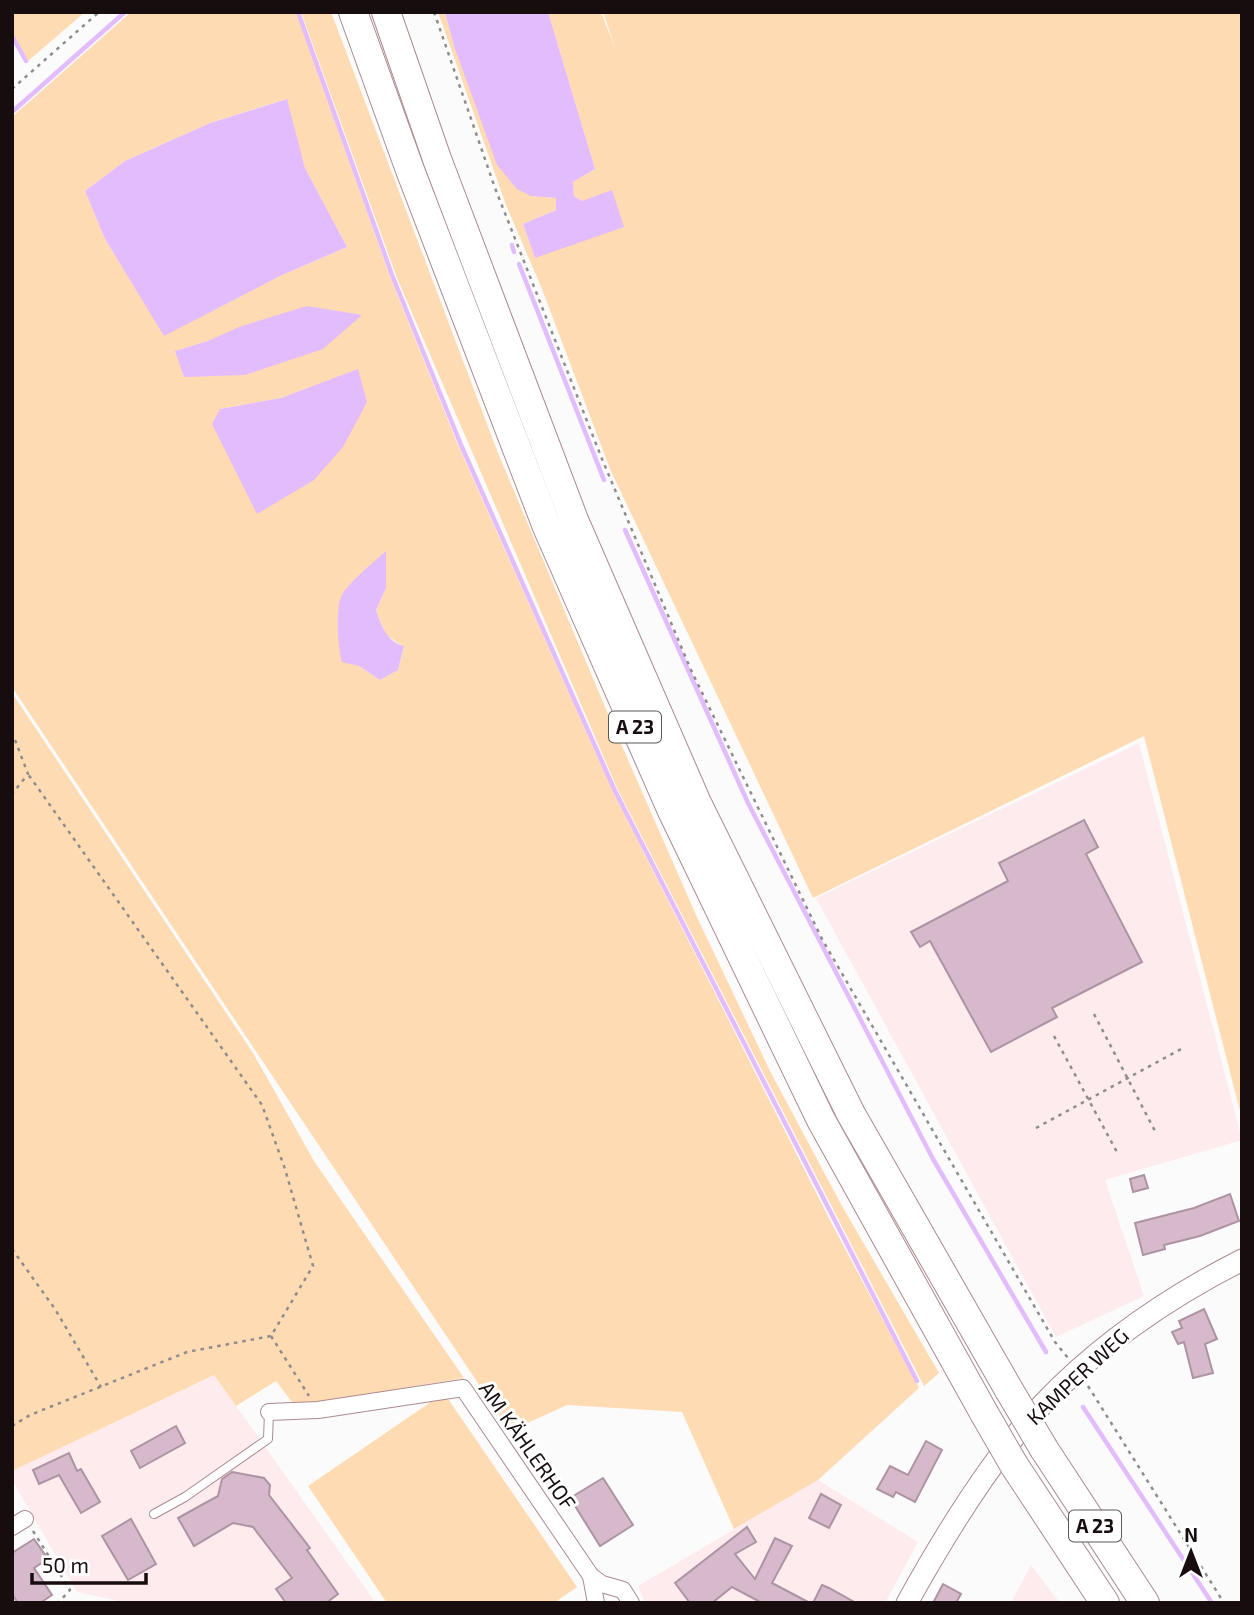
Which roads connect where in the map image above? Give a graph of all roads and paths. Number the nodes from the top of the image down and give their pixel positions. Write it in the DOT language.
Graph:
graph roads {
  1 [pos="99,12"];
  2 [pos="353,12"];
  3 [pos="386,12"];
  4 [pos="434,12"];
  5 [pos="12,89"];
  6 [pos="12,732"];
  7 [pos="28,774"];
  8 [pos="12,793"];
  9 [pos="1094,1014"];
  10 [pos="1054,1035"];
  11 [pos="1183,1048"];
  12 [pos="1128,1078"];
  13 [pos="1088,1099"];
  14 [pos="1036,1128"];
  15 [pos="1156,1133"];
  16 [pos="1118,1154"];
  17 [pos="12,1249"];
  18 [pos="1242,1261"];
  19 [pos="271,1336"];
  20 [pos="1078,1371"];
  21 [pos="101,1387"];
  22 [pos="318,1410"];
  23 [pos="269,1412"];
  24 [pos="12,1426"];
  25 [pos="153,1514"];
  26 [pos="18,1523"];
  27 [pos="591,1576"];
  28 [pos="58,1603"];
  29 [pos="596,1603"];
  30 [pos="631,1603"];
  31 [pos="907,1603"];
  32 [pos="1105,1603"];
  33 [pos="1145,1603"];
  34 [pos="1224,1603"];
  1 -- 5 [label="path"];
  2 -- 32 [label="highway, A 23, bridge"];
  3 -- 33 [label="highway, A 23, bridge"];
  4 -- 20 [label="path"];
  6 -- 7 [label="path"];
  7 -- 8 [label="path"];
  7 -- 19 [label="path"];
  9 -- 12 [label="path"];
  10 -- 13 [label="path"];
  11 -- 12 [label="path"];
  12 -- 13 [label="path"];
  12 -- 15 [label="path"];
  13 -- 14 [label="path"];
  13 -- 16 [label="path"];
  17 -- 21 [label="path"];
  18 -- 20 [label="main road, KAMPER WEG"];
  19 -- 21 [label="path"];
  19 -- 22 [label="path"];
  20 -- 31 [label="main road, KAMPER WEG"];
  20 -- 34 [label="path"];
  21 -- 24 [label="path"];
  22 -- 23 [label="street, AM KÄHLERHOF"];
  22 -- 27 [label="street, AM KÄHLERHOF"];
  23 -- 25 [label="lane"];
  26 -- 28 [label="path"];
  27 -- 29 [label="street"];
  27 -- 30 [label="street"];
}
